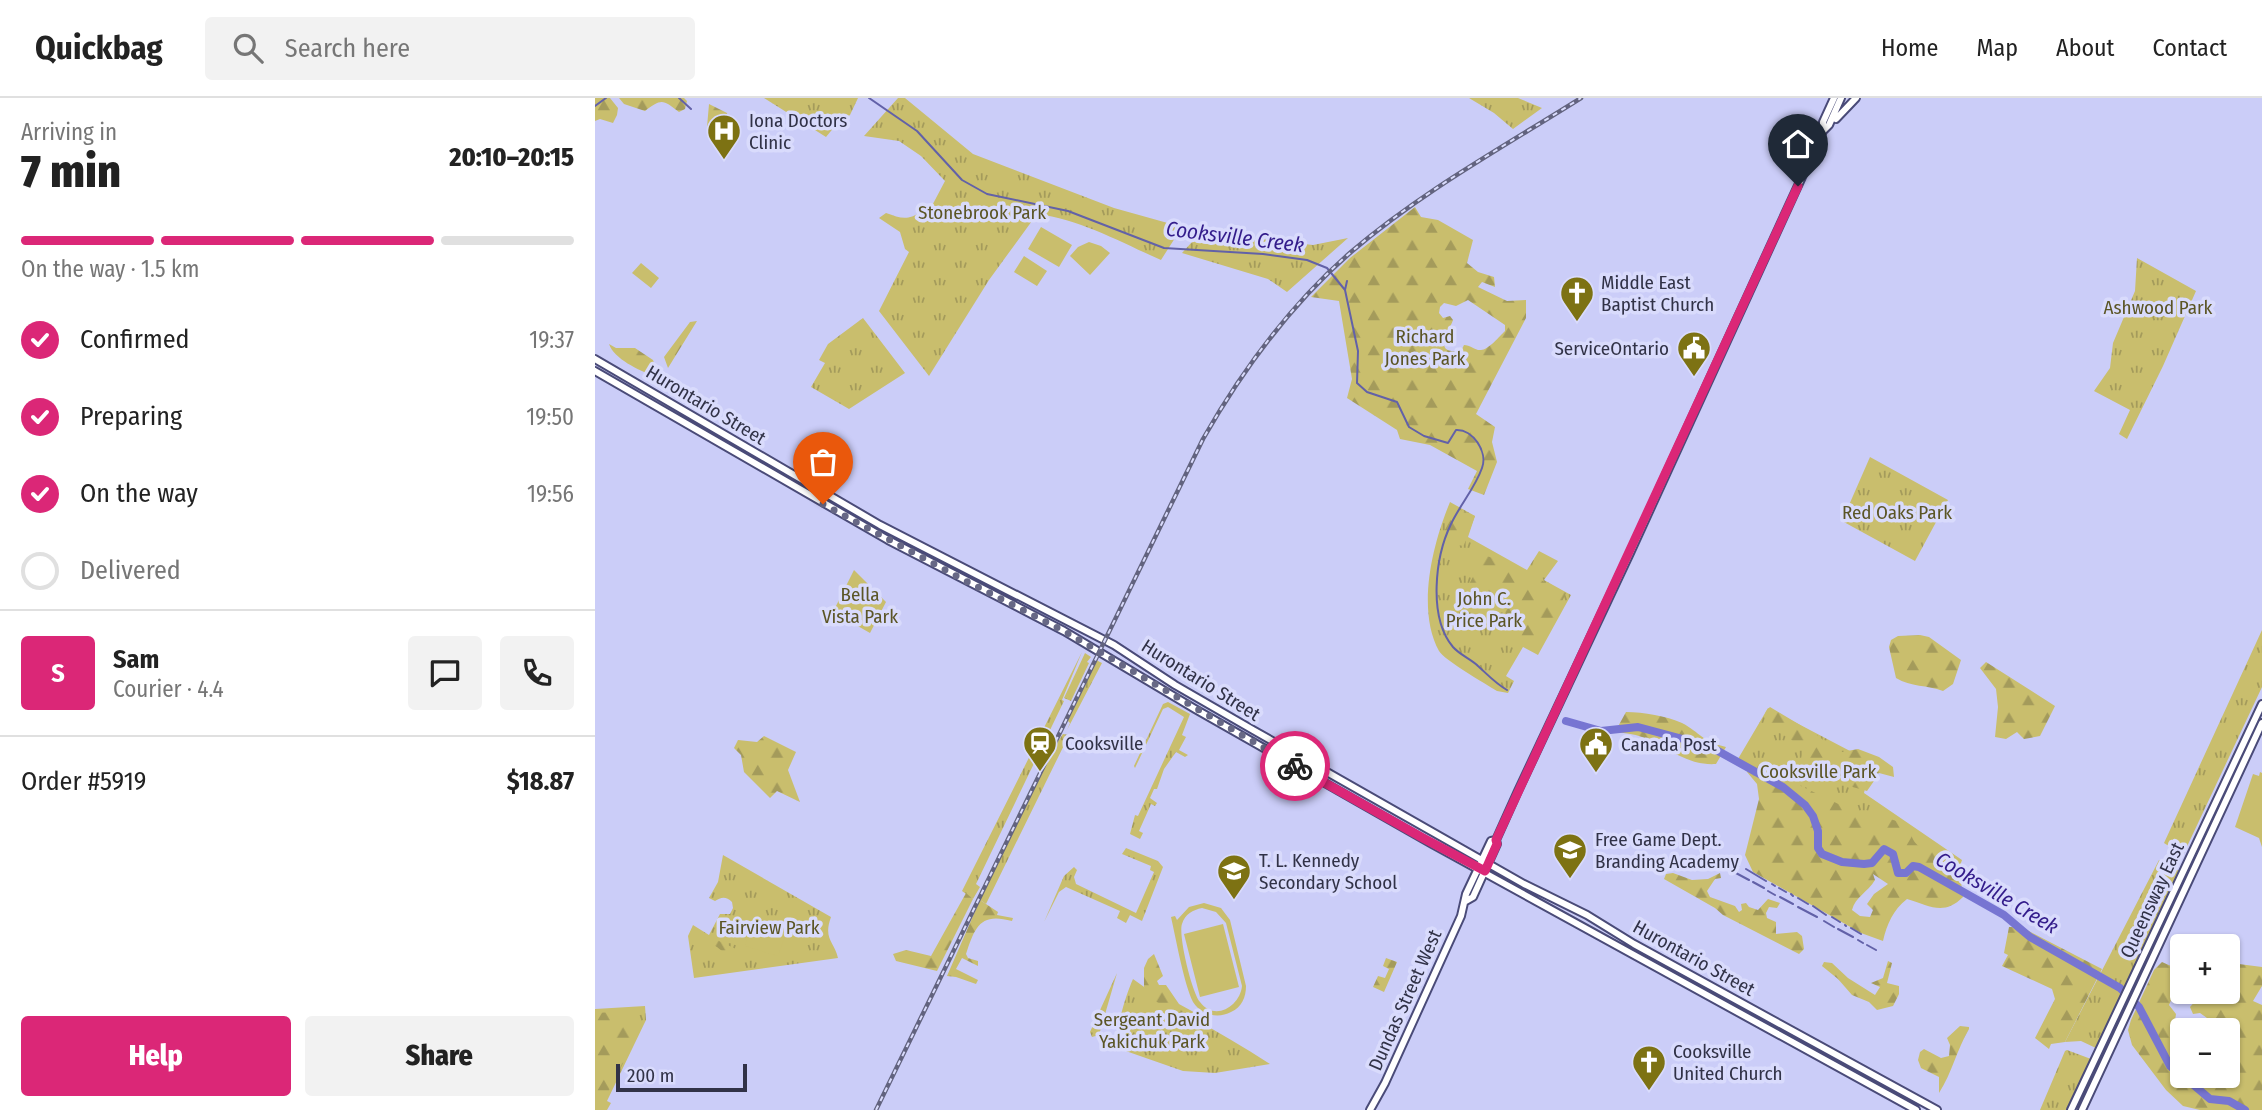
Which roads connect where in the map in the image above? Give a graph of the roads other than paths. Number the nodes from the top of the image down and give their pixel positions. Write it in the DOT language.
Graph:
graph roads {
  1 [pos="1834,98"];
  2 [pos="1841,98"];
  3 [pos="1856,98"];
  4 [pos="1829,124"];
  5 [pos="1822,131"];
  6 [pos="595,359"];
  7 [pos="595,371"];
  8 [pos="2262,704"];
  9 [pos="2262,723"];
  10 [pos="1483,866"];
  11 [pos="2134,985"];
  12 [pos="1370,1110"];
  13 [pos="1916,1110"];
  14 [pos="1937,1110"];
  15 [pos="2071,1110"];
  16 [pos="2082,1110"];
  1 -- 5 [label="main road, Dundas Street West"];
  2 -- 4 [label="main road"];
  3 -- 4 [label="main road"];
  4 -- 5 [label="main road"];
  5 -- 10 [label="main road, Dundas Street West"];
  6 -- 10 [label="main road, Hurontario Street"];
  7 -- 10 [label="main road, Hurontario Street"];
  8 -- 11 [label="main road, Queensway East"];
  9 -- 11 [label="main road, Queensway East"];
  10 -- 12 [label="main road, Dundas Street West"];
  10 -- 13 [label="main road, Hurontario Street"];
  10 -- 14 [label="main road, Hurontario Street"];
  11 -- 15 [label="main road, Queensway East"];
  11 -- 16 [label="main road, Queensway East"];
}
